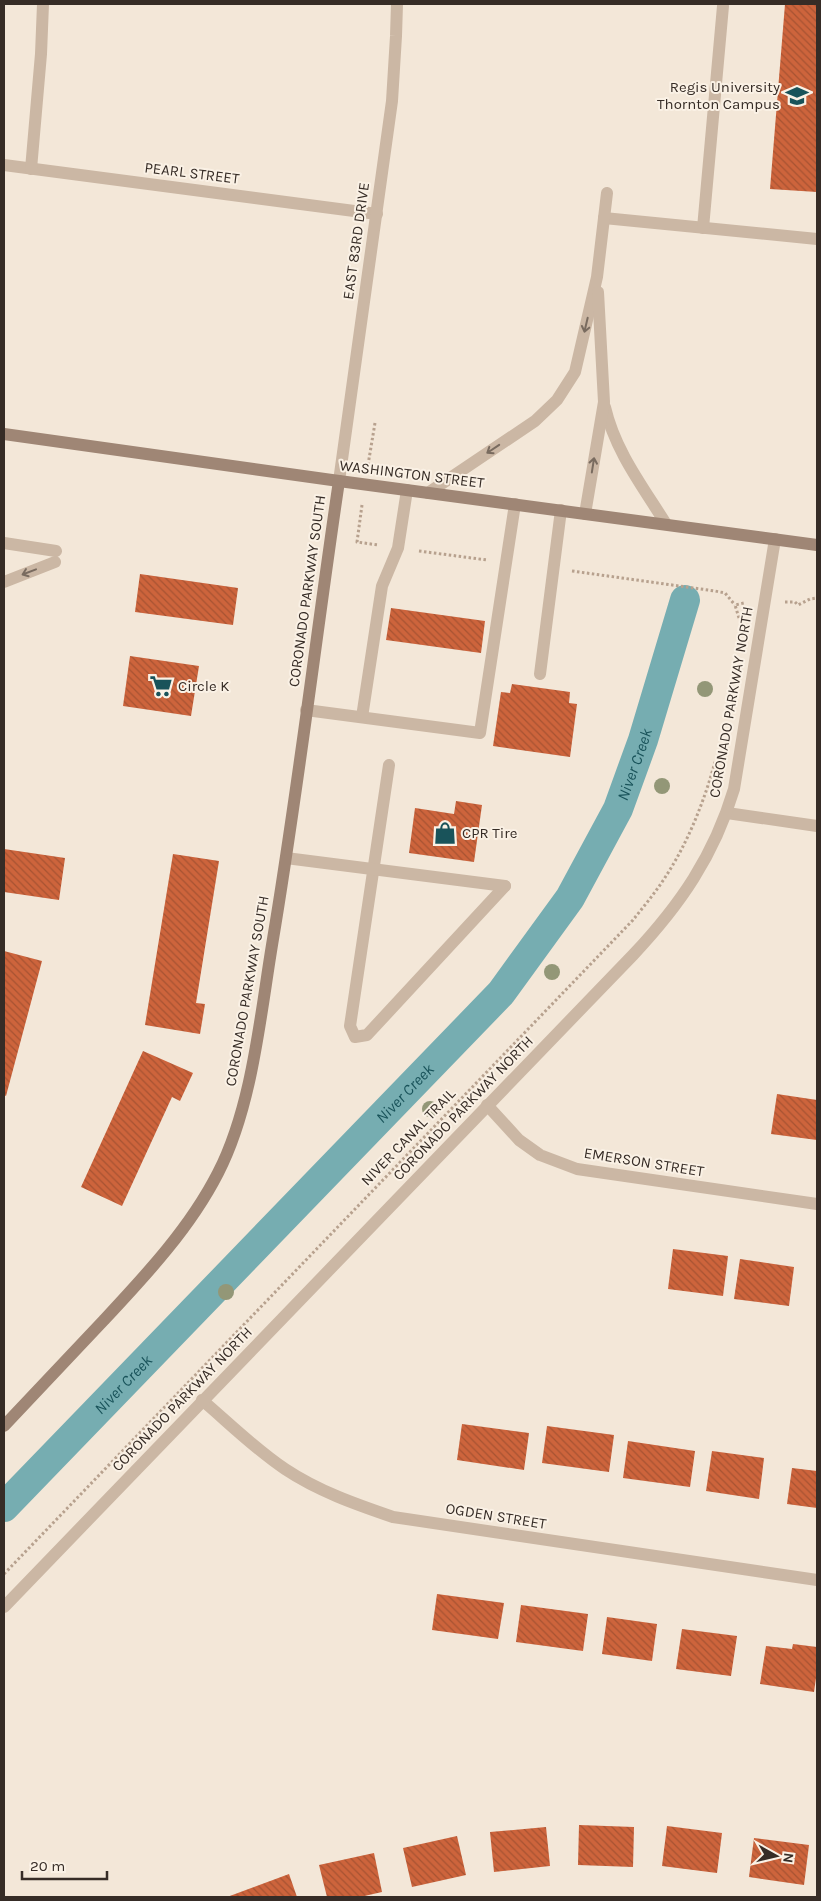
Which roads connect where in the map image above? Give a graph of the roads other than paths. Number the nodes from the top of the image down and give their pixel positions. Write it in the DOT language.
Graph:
graph roads {
  1 [pos="43,4"];
  2 [pos="396,4"];
  3 [pos="723,6"];
  4 [pos="4,165"];
  5 [pos="31,169"];
  6 [pos="607,193"];
  7 [pos="377,214"];
  8 [pos="604,218"];
  9 [pos="702,228"];
  10 [pos="817,239"];
  11 [pos="597,278"];
  12 [pos="604,402"];
  13 [pos="4,434"];
  14 [pos="339,481"];
  15 [pos="407,490"];
  16 [pos="428,493"];
  17 [pos="515,504"];
  18 [pos="562,510"];
  19 [pos="585,514"];
  20 [pos="666,524"];
  21 [pos="775,539"];
  22 [pos="4,543"];
  23 [pos="817,545"];
  24 [pos="4,582"];
  25 [pos="540,674"];
  26 [pos="306,710"];
  27 [pos="362,717"];
  28 [pos="389,765"];
  29 [pos="727,812"];
  30 [pos="817,826"];
  31 [pos="286,858"];
  32 [pos="374,869"];
  33 [pos="487,1105"];
  34 [pos="817,1204"];
  35 [pos="202,1400"];
  36 [pos="4,1426"];
  37 [pos="817,1580"];
  38 [pos="4,1607"];
  1 -- 5 [label="street"];
  2 -- 7 [label="street, EAST 83RD DRIVE"];
  3 -- 9 [label="street"];
  4 -- 5 [label="street, PEARL STREET"];
  5 -- 7 [label="street, PEARL STREET"];
  6 -- 8 [label="street"];
  7 -- 14 [label="street, EAST 83RD DRIVE"];
  8 -- 9 [label="street"];
  8 -- 11 [label="street"];
  9 -- 10 [label="street"];
  11 -- 12 [label="street"];
  11 -- 16 [label="street, one-way"];
  19 -- 12 [label="street, one-way"];
  12 -- 20 [label="street"];
  13 -- 14 [label="street, WASHINGTON STREET"];
  14 -- 15 [label="street, WASHINGTON STREET"];
  14 -- 26 [label="street, CORONADO PARKWAY SOUTH"];
  15 -- 16 [label="street, WASHINGTON STREET"];
  15 -- 27 [label="street"];
  16 -- 17 [label="street, WASHINGTON STREET"];
  17 -- 18 [label="street, WASHINGTON STREET"];
  17 -- 27 [label="street"];
  18 -- 19 [label="street, WASHINGTON STREET"];
  18 -- 25 [label="street"];
  19 -- 20 [label="street, WASHINGTON STREET"];
  20 -- 21 [label="street, WASHINGTON STREET"];
  21 -- 23 [label="street, WASHINGTON STREET"];
  21 -- 29 [label="street, CORONADO PARKWAY NORTH"];
  22 -- 24 [label="street, one-way"];
  26 -- 27 [label="street"];
  26 -- 31 [label="street, CORONADO PARKWAY SOUTH"];
  28 -- 32 [label="street"];
  29 -- 30 [label="street"];
  29 -- 33 [label="street, CORONADO PARKWAY NORTH"];
  31 -- 32 [label="street"];
  31 -- 36 [label="street, CORONADO PARKWAY SOUTH"];
  32 -- 32 [label="street"];
  33 -- 34 [label="street, EMERSON STREET"];
  33 -- 35 [label="street, CORONADO PARKWAY NORTH"];
  35 -- 37 [label="street, OGDEN STREET"];
  35 -- 38 [label="street, CORONADO PARKWAY NORTH"];
}
